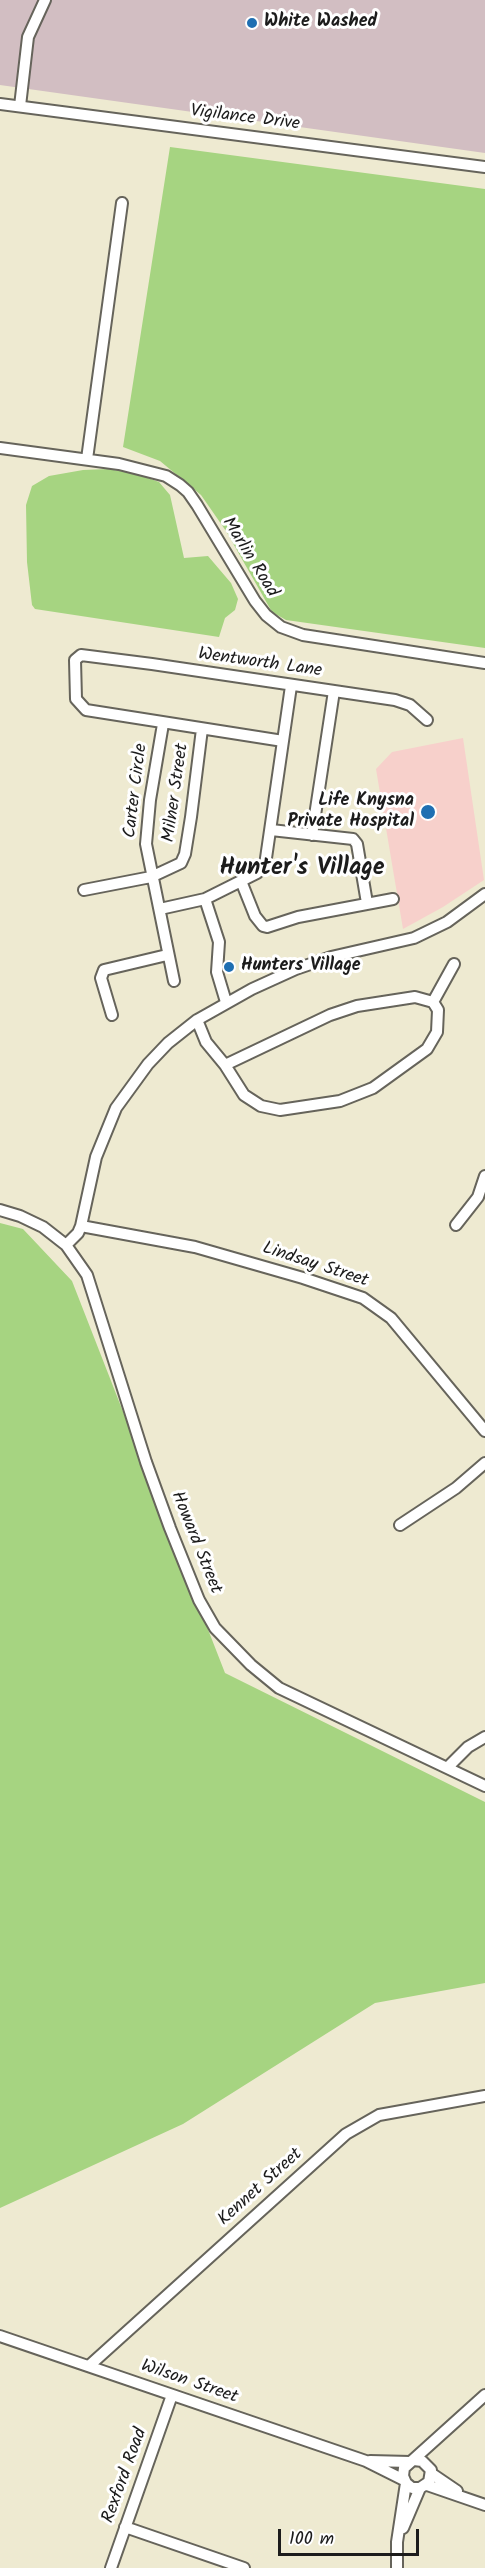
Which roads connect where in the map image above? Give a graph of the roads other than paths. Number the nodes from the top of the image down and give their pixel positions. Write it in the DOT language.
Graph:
graph roads {
  1 [pos="45,0"];
  2 [pos="0,104"];
  3 [pos="20,106"];
  4 [pos="485,167"];
  5 [pos="122,203"];
  6 [pos="0,448"];
  7 [pos="87,459"];
  8 [pos="485,663"];
  9 [pos="291,686"];
  10 [pos="334,691"];
  11 [pos="76,699"];
  12 [pos="427,720"];
  13 [pos="163,724"];
  14 [pos="202,729"];
  15 [pos="283,741"];
  16 [pos="271,830"];
  17 [pos="312,835"];
  18 [pos="152,877"];
  19 [pos="241,881"];
  20 [pos="84,890"];
  21 [pos="485,896"];
  22 [pos="206,899"];
  23 [pos="393,899"];
  24 [pos="367,903"];
  25 [pos="160,909"];
  26 [pos="167,955"];
  27 [pos="454,964"];
  28 [pos="174,981"];
  29 [pos="226,1002"];
  30 [pos="433,1002"];
  31 [pos="112,1015"];
  32 [pos="197,1020"];
  33 [pos="225,1065"];
  34 [pos="485,1176"];
  35 [pos="0,1210"];
  36 [pos="456,1225"];
  37 [pos="81,1226"];
  38 [pos="66,1245"];
  39 [pos="485,1431"];
  40 [pos="485,1462"];
  41 [pos="400,1525"];
  42 [pos="485,1737"];
  43 [pos="448,1767"];
  44 [pos="485,1786"];
  45 [pos="485,2096"];
  46 [pos="0,2336"];
  47 [pos="90,2365"];
  48 [pos="172,2395"];
  49 [pos="485,2395"];
  50 [pos="437,2439"];
  51 [pos="366,2461"];
  52 [pos="412,2461"];
  53 [pos="430,2470"];
  54 [pos="405,2482"];
  55 [pos="423,2487"];
  56 [pos="470,2500"];
  57 [pos="485,2505"];
  58 [pos="125,2527"];
  59 [pos="398,2542"];
  60 [pos="111,2568"];
  61 [pos="244,2568"];
  62 [pos="398,2568"];
  1 -- 3 [label="street"];
  2 -- 3 [label="street, Vigilance Drive"];
  3 -- 4 [label="street, Vigilance Drive"];
  5 -- 7 [label="street"];
  6 -- 7 [label="street, Marlin Road"];
  7 -- 8 [label="street, Marlin Road"];
  9 -- 10 [label="street, Wentworth Lane"];
  9 -- 11 [label="street, Wentworth Lane"];
  9 -- 15 [label="street"];
  10 -- 12 [label="street, Wentworth Lane"];
  10 -- 17 [label="street"];
  11 -- 13 [label="street, Carter Circle"];
  13 -- 14 [label="street, Carter Circle"];
  13 -- 18 [label="street, Carter Circle"];
  14 -- 15 [label="street, Carter Circle"];
  14 -- 18 [label="street, Milner Street"];
  15 -- 16 [label="street"];
  16 -- 17 [label="street"];
  16 -- 19 [label="street"];
  17 -- 24 [label="street"];
  18 -- 20 [label="street, Milner Street"];
  18 -- 25 [label="street, Carter Circle"];
  19 -- 22 [label="street"];
  19 -- 24 [label="street"];
  21 -- 29 [label="street"];
  22 -- 25 [label="street"];
  22 -- 29 [label="street"];
  23 -- 24 [label="street"];
  25 -- 26 [label="street, Carter Circle"];
  26 -- 28 [label="street, Carter Circle"];
  26 -- 31 [label="street"];
  27 -- 30 [label="street"];
  29 -- 32 [label="street"];
  30 -- 33 [label="street"];
  30 -- 33 [label="street"];
  32 -- 33 [label="street"];
  32 -- 37 [label="street"];
  34 -- 36 [label="street"];
  35 -- 38 [label="street, Howard Street"];
  37 -- 38 [label="street"];
  37 -- 39 [label="street, Lindsay Street"];
  38 -- 43 [label="street, Howard Street"];
  40 -- 41 [label="street"];
  42 -- 43 [label="street"];
  43 -- 44 [label="street, Howard Street"];
  45 -- 47 [label="street, Kennet Street"];
  46 -- 47 [label="street, Wilson Street"];
  47 -- 48 [label="street, Wilson Street"];
  48 -- 51 [label="street, Wilson Street"];
  48 -- 58 [label="street, Rexford Road"];
  49 -- 50 [label="street"];
  50 -- 52 [label="street"];
  50 -- 53 [label="street"];
  51 -- 52 [label="street, Wilson Street"];
  51 -- 54 [label="street, Wilson Street"];
  52 -- 53 [label="street"];
  52 -- 54 [label="street"];
  53 -- 55 [label="street"];
  53 -- 56 [label="street"];
  54 -- 55 [label="street"];
  54 -- 59 [label="street"];
  55 -- 56 [label="street"];
  55 -- 59 [label="street"];
  56 -- 57 [label="street"];
  58 -- 60 [label="street, Rexford Road"];
  58 -- 61 [label="street"];
  59 -- 62 [label="street"];
}
